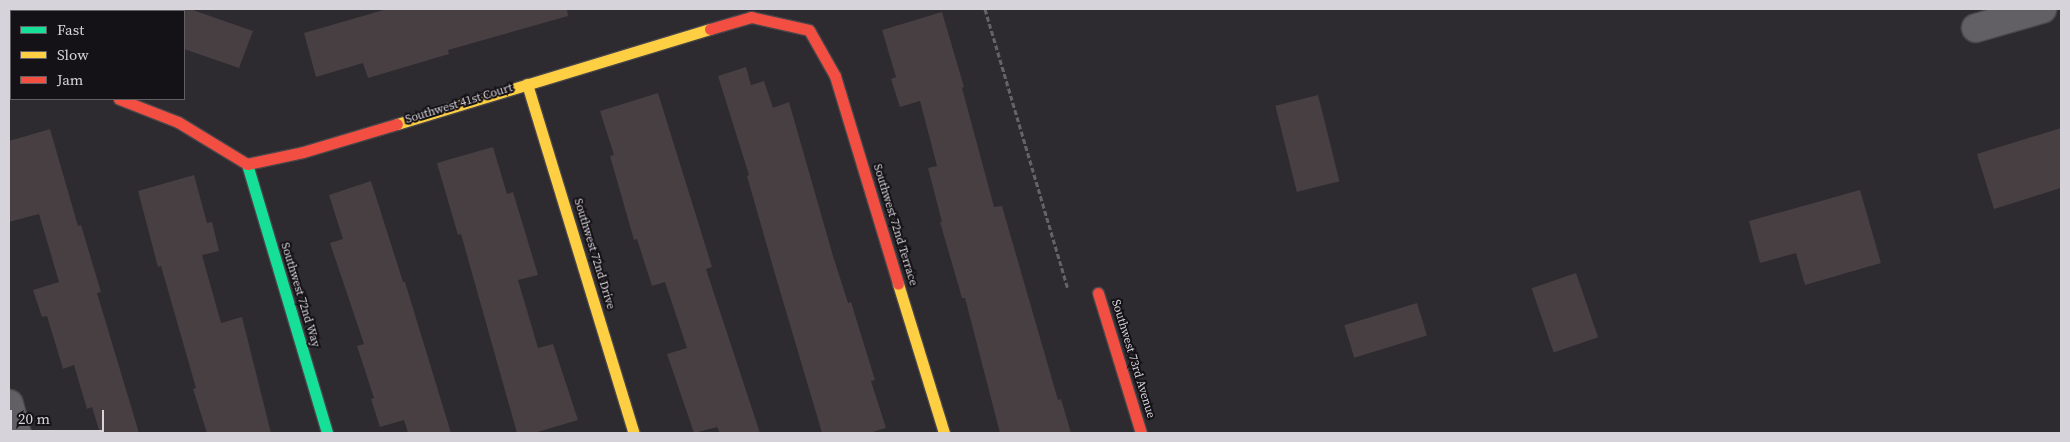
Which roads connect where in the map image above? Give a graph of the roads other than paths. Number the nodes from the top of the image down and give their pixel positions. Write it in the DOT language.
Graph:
graph roads {
  1 [pos="2042,9"];
  2 [pos="1976,28"];
  3 [pos="809,30"];
  4 [pos="527,84"];
  5 [pos="122,100"];
  6 [pos="246,164"];
  7 [pos="1098,293"];
  8 [pos="9,404"];
  9 [pos="17,433"];
  10 [pos="327,433"];
  11 [pos="634,433"];
  12 [pos="944,433"];
  13 [pos="1141,433"];
  1 -- 2 [label="street"];
  3 -- 4 [label="street, Southwest 41st Court"];
  3 -- 12 [label="street, Southwest 72nd Terrace"];
  4 -- 6 [label="street, Southwest 41st Court"];
  4 -- 11 [label="street, Southwest 72nd Drive"];
  5 -- 6 [label="street"];
  6 -- 10 [label="street, Southwest 72nd Way"];
  7 -- 13 [label="street, Southwest 73rd Avenue"];
  8 -- 9 [label="street"];
}
